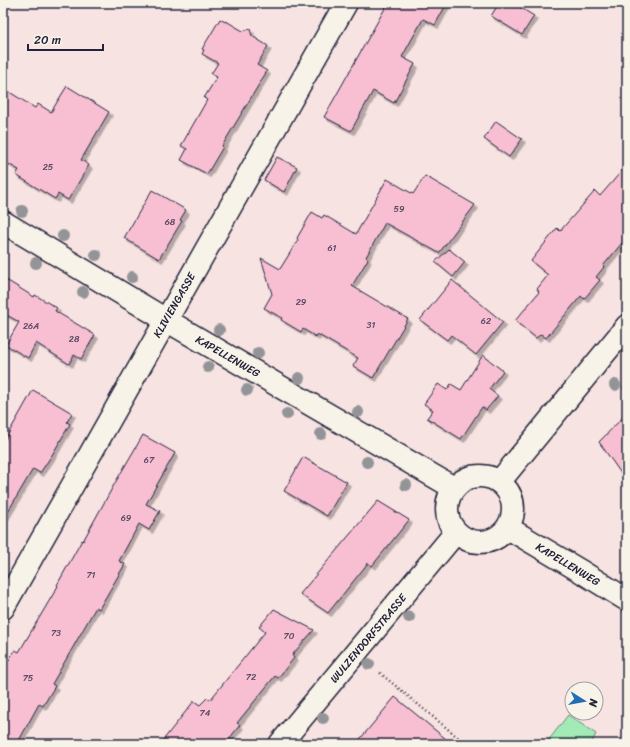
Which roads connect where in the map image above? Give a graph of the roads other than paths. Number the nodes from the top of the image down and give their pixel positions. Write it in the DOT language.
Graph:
graph roads {
  1 [pos="346,3"];
  2 [pos="3,222"];
  3 [pos="166,320"];
  4 [pos="627,326"];
  5 [pos="500,481"];
  6 [pos="454,488"];
  7 [pos="508,528"];
  8 [pos="456,532"];
  9 [pos="627,600"];
  10 [pos="3,608"];
  11 [pos="280,744"];
  1 -- 3 [label="street, KLIVIENGASSE"];
  2 -- 3 [label="street, KAPELLENWEG"];
  3 -- 6 [label="street, KAPELLENWEG"];
  3 -- 10 [label="street, KLIVIENGASSE"];
  4 -- 5 [label="street"];
  5 -- 6 [label="street"];
  5 -- 7 [label="street"];
  6 -- 8 [label="street"];
  7 -- 8 [label="street"];
  7 -- 9 [label="street, KAPELLENWEG"];
  8 -- 11 [label="street, WULZENDORFSTRASSE"];
}
